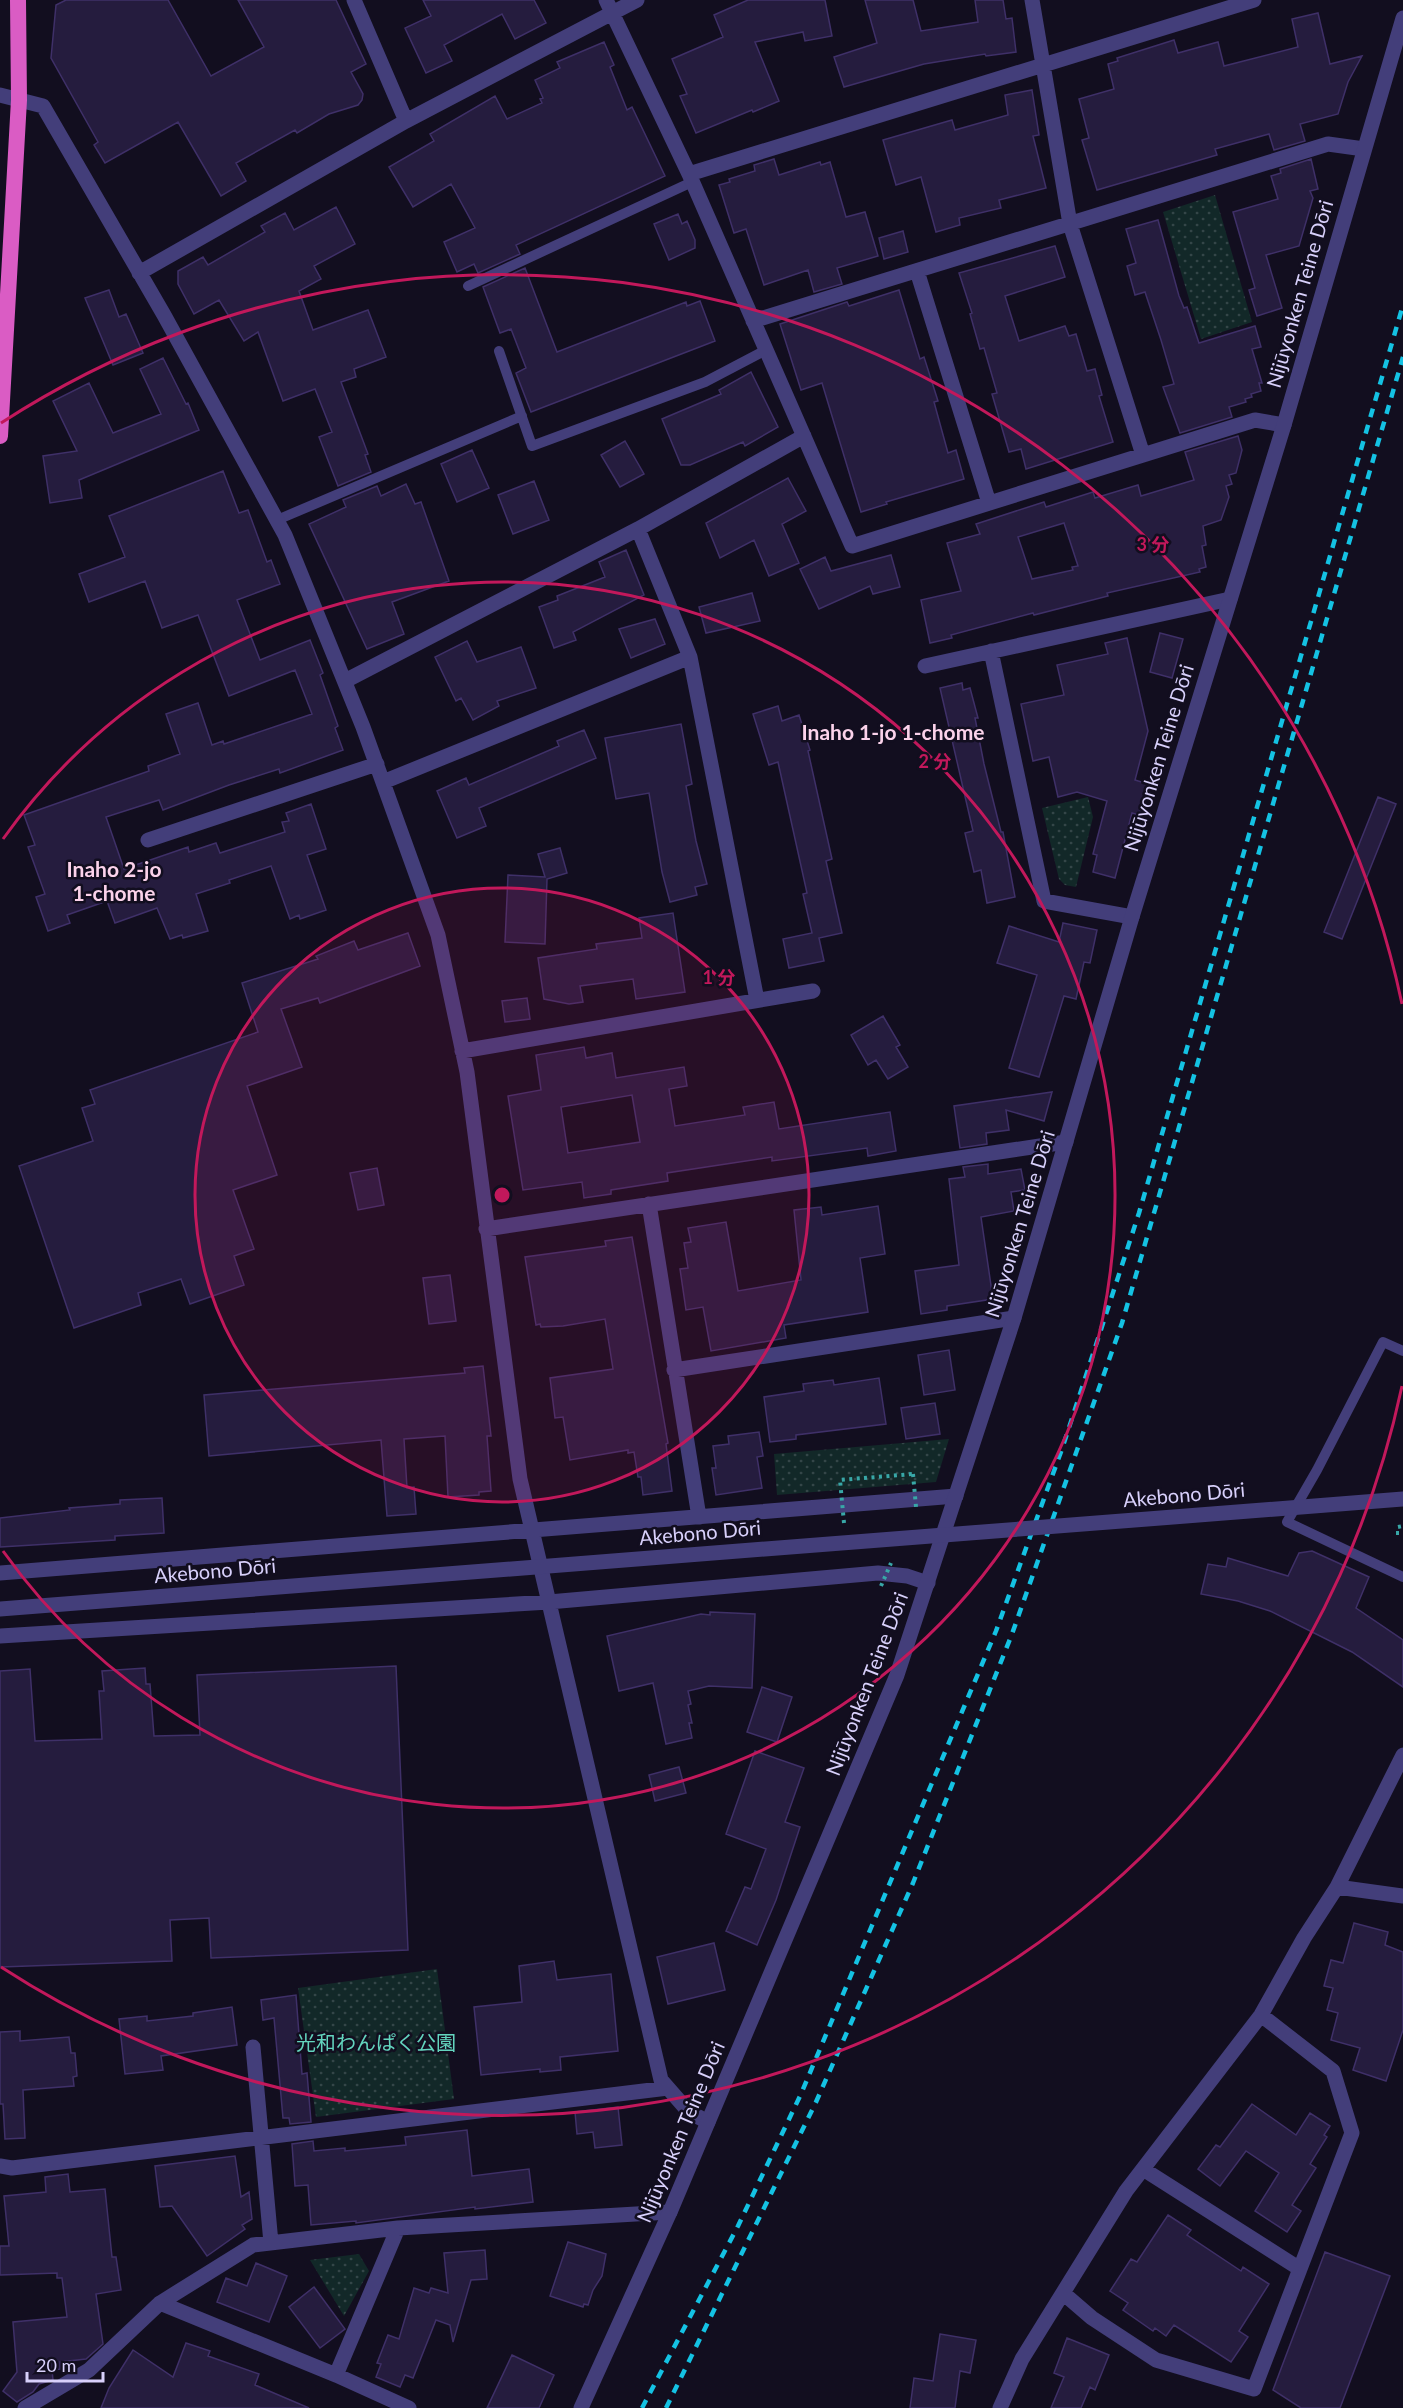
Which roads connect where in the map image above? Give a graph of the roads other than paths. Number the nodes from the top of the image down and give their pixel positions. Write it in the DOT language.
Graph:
graph roads {
  1 [pos="18,0"];
  2 [pos="354,0"];
  3 [pos="637,0"];
  4 [pos="1032,0"];
  5 [pos="1254,0"];
  6 [pos="608,6"];
  7 [pos="1403,18"];
  8 [pos="1044,65"];
  9 [pos="0,95"];
  10 [pos="19,100"];
  11 [pos="406,121"];
  12 [pos="1364,149"];
  13 [pos="690,178"];
  14 [pos="1070,224"];
  15 [pos="917,271"];
  16 [pos="139,273"];
  17 [pos="468,286"];
  18 [pos="753,321"];
  19 [pos="766,350"];
  20 [pos="499,351"];
  21 [pos="522,416"];
  22 [pos="1284,425"];
  23 [pos="0,436"];
  24 [pos="804,436"];
  25 [pos="1143,455"];
  26 [pos="989,503"];
  27 [pos="277,520"];
  28 [pos="638,529"];
  29 [pos="1230,599"];
  30 [pos="991,651"];
  31 [pos="690,657"];
  32 [pos="926,666"];
  33 [pos="345,681"];
  34 [pos="377,764"];
  35 [pos="383,782"];
  36 [pos="148,840"];
  37 [pos="1132,917"];
  38 [pos="813,991"];
  39 [pos="757,1000"];
  40 [pos="462,1051"];
  41 [pos="1066,1142"];
  42 [pos="649,1204"];
  43 [pos="486,1229"];
  44 [pos="1014,1318"];
  45 [pos="1403,1351"];
  46 [pos="674,1370"];
  47 [pos="956,1496"];
  48 [pos="1403,1499"];
  49 [pos="699,1517"];
  50 [pos="534,1530"];
  51 [pos="0,1573"];
  52 [pos="1403,1577"];
  53 [pos="928,1583"];
  54 [pos="549,1602"];
  55 [pos="0,1609"];
  56 [pos="0,1636"];
  57 [pos="1403,1755"];
  58 [pos="1337,1887"];
  59 [pos="1403,1896"];
  60 [pos="1261,2015"];
  61 [pos="253,2047"];
  62 [pos="668,2088"];
  63 [pos="708,2122"];
  64 [pos="263,2137"];
  65 [pos="0,2166"];
  66 [pos="1143,2169"];
  67 [pos="670,2212"];
  68 [pos="398,2228"];
  69 [pos="271,2243"];
  70 [pos="1300,2269"];
  71 [pos="1063,2293"];
  72 [pos="160,2303"];
  73 [pos="336,2375"];
  74 [pos="26,2408"];
  75 [pos="409,2408"];
  76 [pos="581,2408"];
  77 [pos="1000,2408"];
  1 -- 10 [label="highway"];
  2 -- 11 [label="street"];
  3 -- 6 [label="street"];
  4 -- 8 [label="street"];
  5 -- 8 [label="street"];
  6 -- 11 [label="street"];
  6 -- 13 [label="street"];
  7 -- 12 [label="street, Nijūyonken Teine Dōri"];
  8 -- 13 [label="street"];
  8 -- 14 [label="street"];
  9 -- 10 [label="street"];
  10 -- 16 [label="street"];
  10 -- 23 [label="highway"];
  11 -- 16 [label="street"];
  12 -- 14 [label="street"];
  12 -- 22 [label="street, Nijūyonken Teine Dōri"];
  13 -- 17 [label="lane"];
  13 -- 18 [label="street"];
  14 -- 15 [label="street"];
  14 -- 25 [label="street"];
  15 -- 18 [label="street"];
  15 -- 26 [label="street"];
  16 -- 27 [label="street"];
  18 -- 19 [label="street"];
  19 -- 21 [label="lane"];
  19 -- 24 [label="street"];
  20 -- 21 [label="lane"];
  21 -- 27 [label="lane"];
  22 -- 25 [label="street"];
  22 -- 29 [label="street, Nijūyonken Teine Dōri"];
  24 -- 26 [label="street"];
  24 -- 28 [label="street"];
  25 -- 26 [label="street"];
  27 -- 33 [label="street"];
  28 -- 31 [label="street"];
  28 -- 33 [label="street"];
  29 -- 30 [label="street"];
  29 -- 37 [label="street, Nijūyonken Teine Dōri"];
  30 -- 32 [label="street"];
  30 -- 37 [label="street"];
  31 -- 35 [label="street"];
  31 -- 39 [label="street"];
  33 -- 34 [label="street"];
  34 -- 35 [label="street"];
  34 -- 36 [label="street"];
  35 -- 40 [label="street"];
  37 -- 41 [label="street, Nijūyonken Teine Dōri"];
  38 -- 39 [label="street"];
  39 -- 40 [label="street"];
  40 -- 43 [label="street"];
  41 -- 42 [label="street"];
  41 -- 44 [label="street, Nijūyonken Teine Dōri"];
  42 -- 43 [label="street"];
  42 -- 46 [label="street"];
  43 -- 50 [label="street"];
  44 -- 46 [label="street"];
  44 -- 47 [label="street, Nijūyonken Teine Dōri"];
  45 -- 52 [label="lane"];
  46 -- 49 [label="street"];
  47 -- 49 [label="street"];
  47 -- 53 [label="street, Nijūyonken Teine Dōri"];
  48 -- 55 [label="street, Akebono Dōri, bridge"];
  49 -- 50 [label="street"];
  50 -- 51 [label="street"];
  50 -- 54 [label="street"];
  53 -- 54 [label="street"];
  53 -- 63 [label="street, Nijūyonken Teine Dōri"];
  54 -- 56 [label="street"];
  54 -- 62 [label="street"];
  57 -- 58 [label="street"];
  58 -- 59 [label="street"];
  58 -- 60 [label="street"];
  60 -- 66 [label="street"];
  60 -- 70 [label="street"];
  61 -- 64 [label="street"];
  62 -- 63 [label="street"];
  62 -- 64 [label="street"];
  63 -- 67 [label="street, Nijūyonken Teine Dōri"];
  64 -- 65 [label="street"];
  64 -- 69 [label="street"];
  66 -- 70 [label="street"];
  66 -- 71 [label="street"];
  67 -- 68 [label="street"];
  67 -- 76 [label="street, Nijūyonken Teine Dōri"];
  68 -- 69 [label="street"];
  68 -- 73 [label="street"];
  69 -- 72 [label="street"];
  70 -- 71 [label="street"];
  71 -- 77 [label="street"];
  72 -- 73 [label="street"];
  72 -- 74 [label="street"];
  73 -- 75 [label="street"];
}
